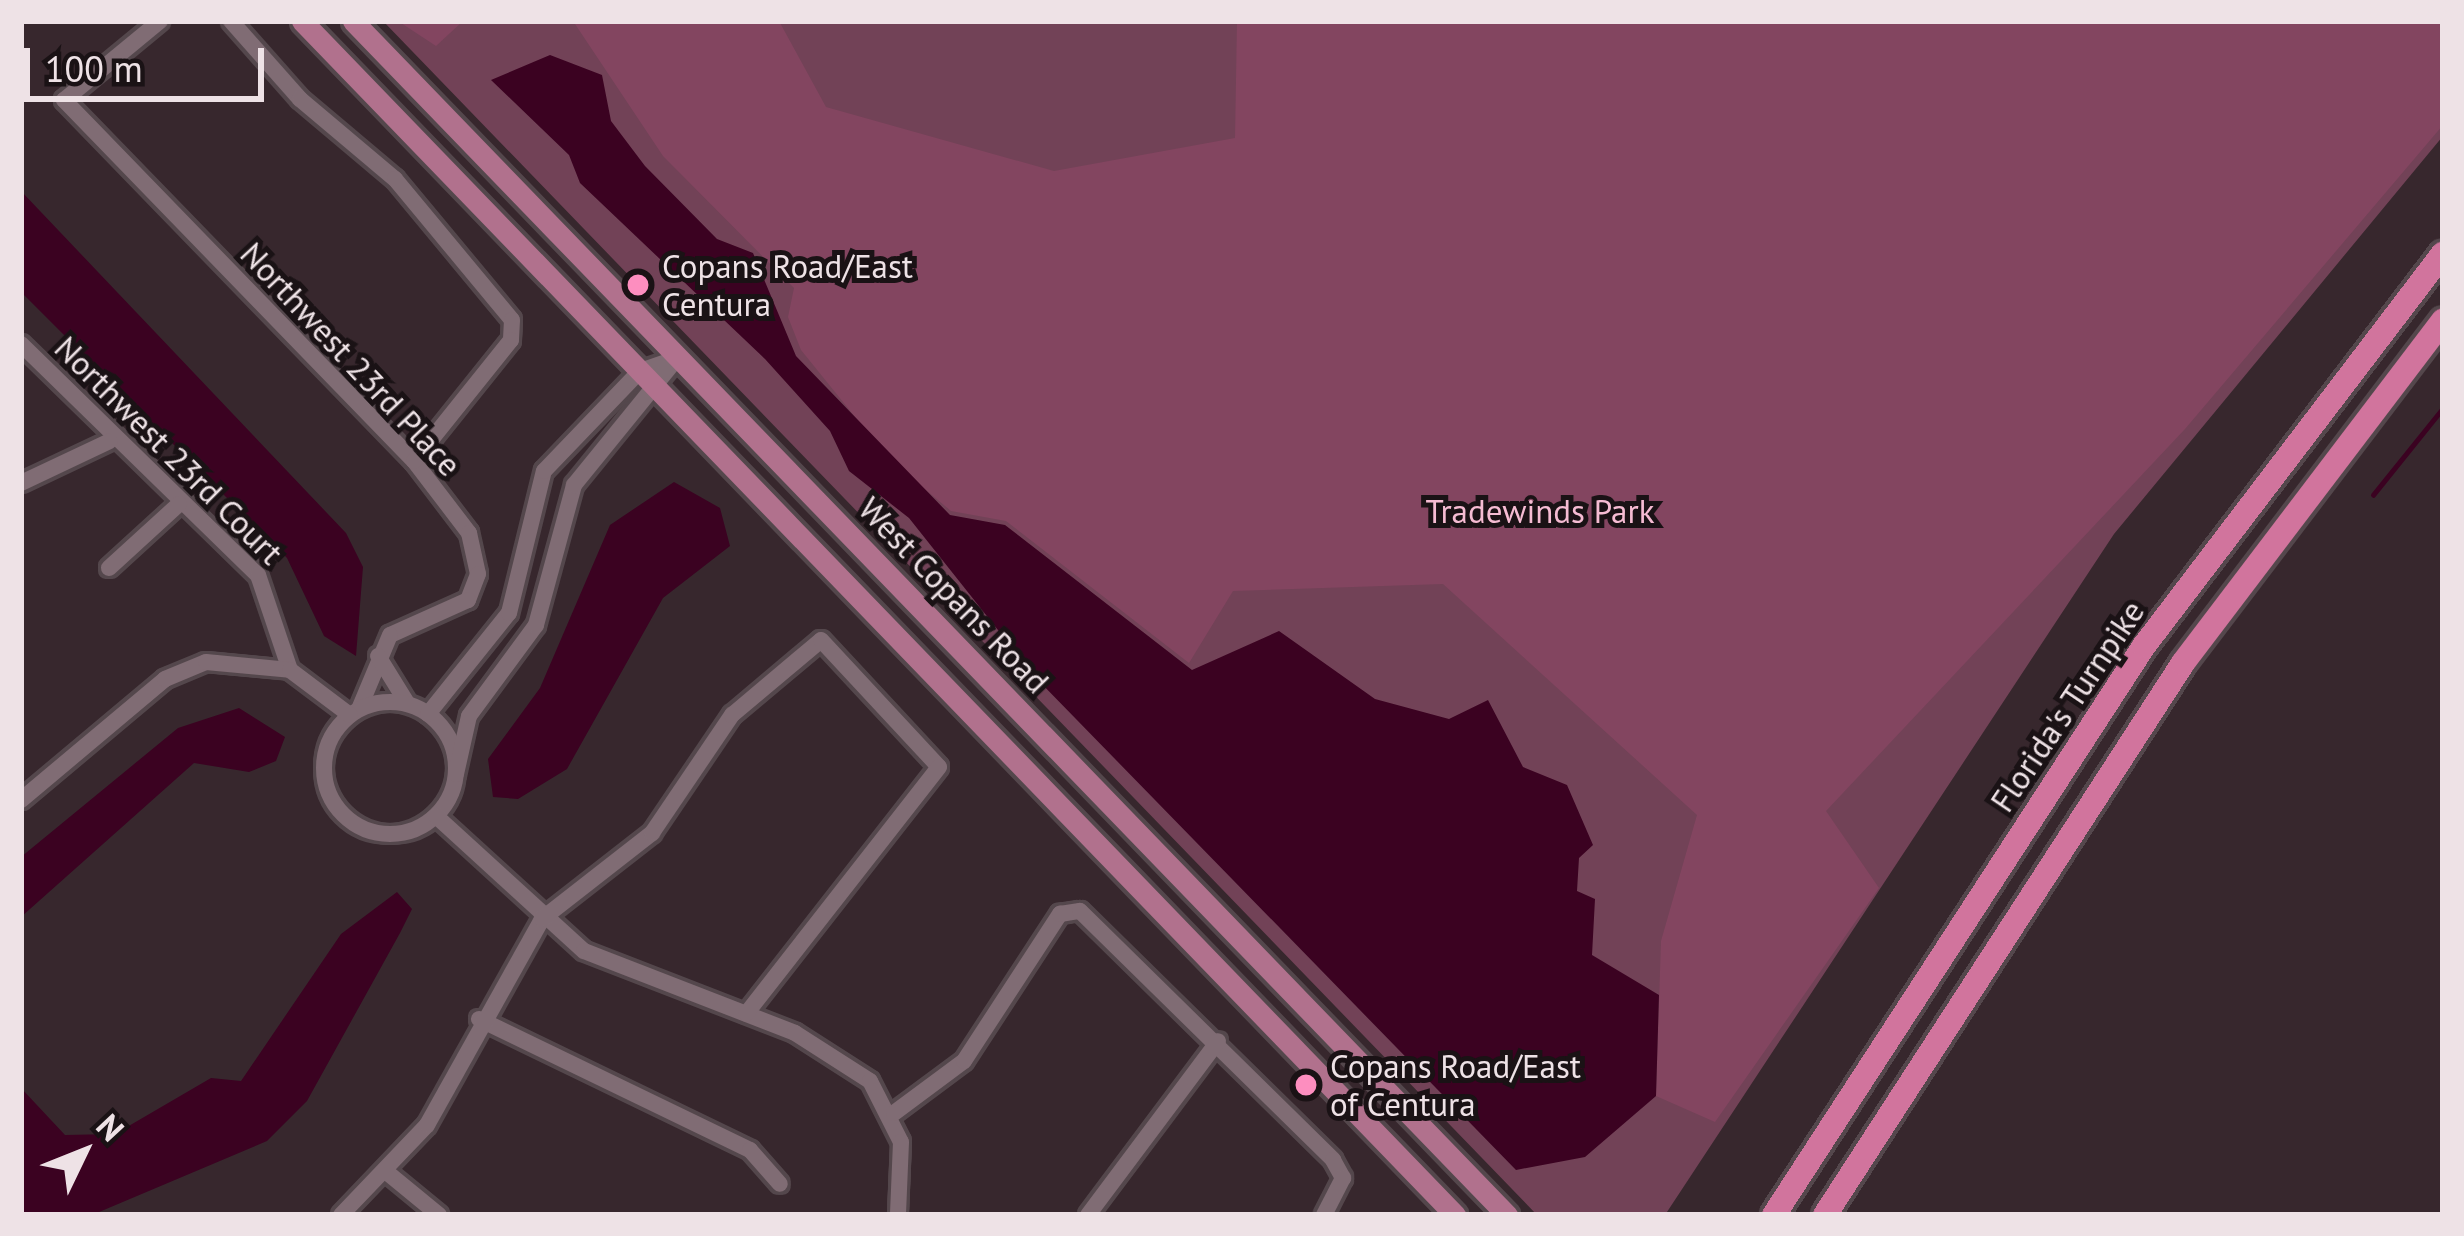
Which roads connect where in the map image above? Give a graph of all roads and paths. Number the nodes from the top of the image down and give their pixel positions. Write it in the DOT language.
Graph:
graph roads {
  1 [pos="160,21"];
  2 [pos="231,21"];
  3 [pos="302,21"];
  4 [pos="358,26"];
  5 [pos="336,56"];
  6 [pos="2443,254"];
  7 [pos="2443,320"];
  8 [pos="21,344"];
  9 [pos="678,358"];
  10 [pos="640,371"];
  11 [pos="658,390"];
  12 [pos="110,441"];
  13 [pos="414,461"];
  14 [pos="544,471"];
  15 [pos="21,483"];
  16 [pos="574,484"];
  17 [pos="179,504"];
  18 [pos="109,568"];
  19 [pos="493,639"];
  20 [pos="378,655"];
  21 [pos="515,657"];
  22 [pos="290,670"];
  23 [pos="410,705"];
  24 [pos="354,712"];
  25 [pos="428,714"];
  26 [pos="456,774"];
  27 [pos="21,800"];
  28 [pos="436,816"];
  29 [pos="542,920"];
  30 [pos="1312,1013"];
  31 [pos="746,1014"];
  32 [pos="479,1018"];
  33 [pos="1284,1038"];
  34 [pos="1218,1041"];
  35 [pos="894,1113"];
  36 [pos="389,1174"];
  37 [pos="780,1184"];
  38 [pos="341,1215"];
  39 [pos="439,1215"];
  40 [pos="898,1215"];
  41 [pos="1088,1215"];
  42 [pos="1324,1215"];
  43 [pos="1455,1215"];
  44 [pos="1507,1215"];
  45 [pos="1774,1215"];
  46 [pos="1825,1215"];
  1 -- 13 [label="street, Northwest 23rd Place"];
  2 -- 13 [label="street"];
  3 -- 5 [label="main road"];
  4 -- 5 [label="main road"];
  4 -- 9 [label="main road, West Copans Road"];
  5 -- 10 [label="main road"];
  6 -- 45 [label="highway, Florida's Turnpike"];
  7 -- 46 [label="highway"];
  8 -- 12 [label="street, Northwest 23rd Court"];
  9 -- 10 [label="street"];
  9 -- 11 [label="street"];
  9 -- 30 [label="main road, West Copans Road"];
  10 -- 11 [label="main road"];
  10 -- 14 [label="street"];
  11 -- 16 [label="street"];
  11 -- 33 [label="main road"];
  12 -- 15 [label="street"];
  12 -- 17 [label="street, Northwest 23rd Court"];
  13 -- 20 [label="street, Northwest 23rd Place"];
  14 -- 16 [label="street"];
  14 -- 19 [label="street"];
  16 -- 21 [label="street"];
  17 -- 18 [label="street"];
  17 -- 22 [label="street, Northwest 23rd Court"];
  19 -- 21 [label="street"];
  19 -- 25 [label="street"];
  20 -- 23 [label="street"];
  20 -- 24 [label="street, Northwest 23rd Place"];
  21 -- 26 [label="street"];
  22 -- 24 [label="street"];
  22 -- 27 [label="street"];
  23 -- 24 [label="street"];
  23 -- 25 [label="street"];
  24 -- 28 [label="street"];
  25 -- 26 [label="street"];
  26 -- 28 [label="street"];
  28 -- 29 [label="street"];
  29 -- 31 [label="street"];
  29 -- 31 [label="street"];
  29 -- 32 [label="street"];
  30 -- 33 [label="main road"];
  30 -- 44 [label="main road, West Copans Road"];
  31 -- 35 [label="street"];
  32 -- 36 [label="street"];
  32 -- 37 [label="street"];
  33 -- 43 [label="main road"];
  34 -- 35 [label="street"];
  34 -- 41 [label="street"];
  34 -- 42 [label="street"];
  35 -- 40 [label="street"];
  36 -- 38 [label="street"];
  36 -- 39 [label="street"];
}
